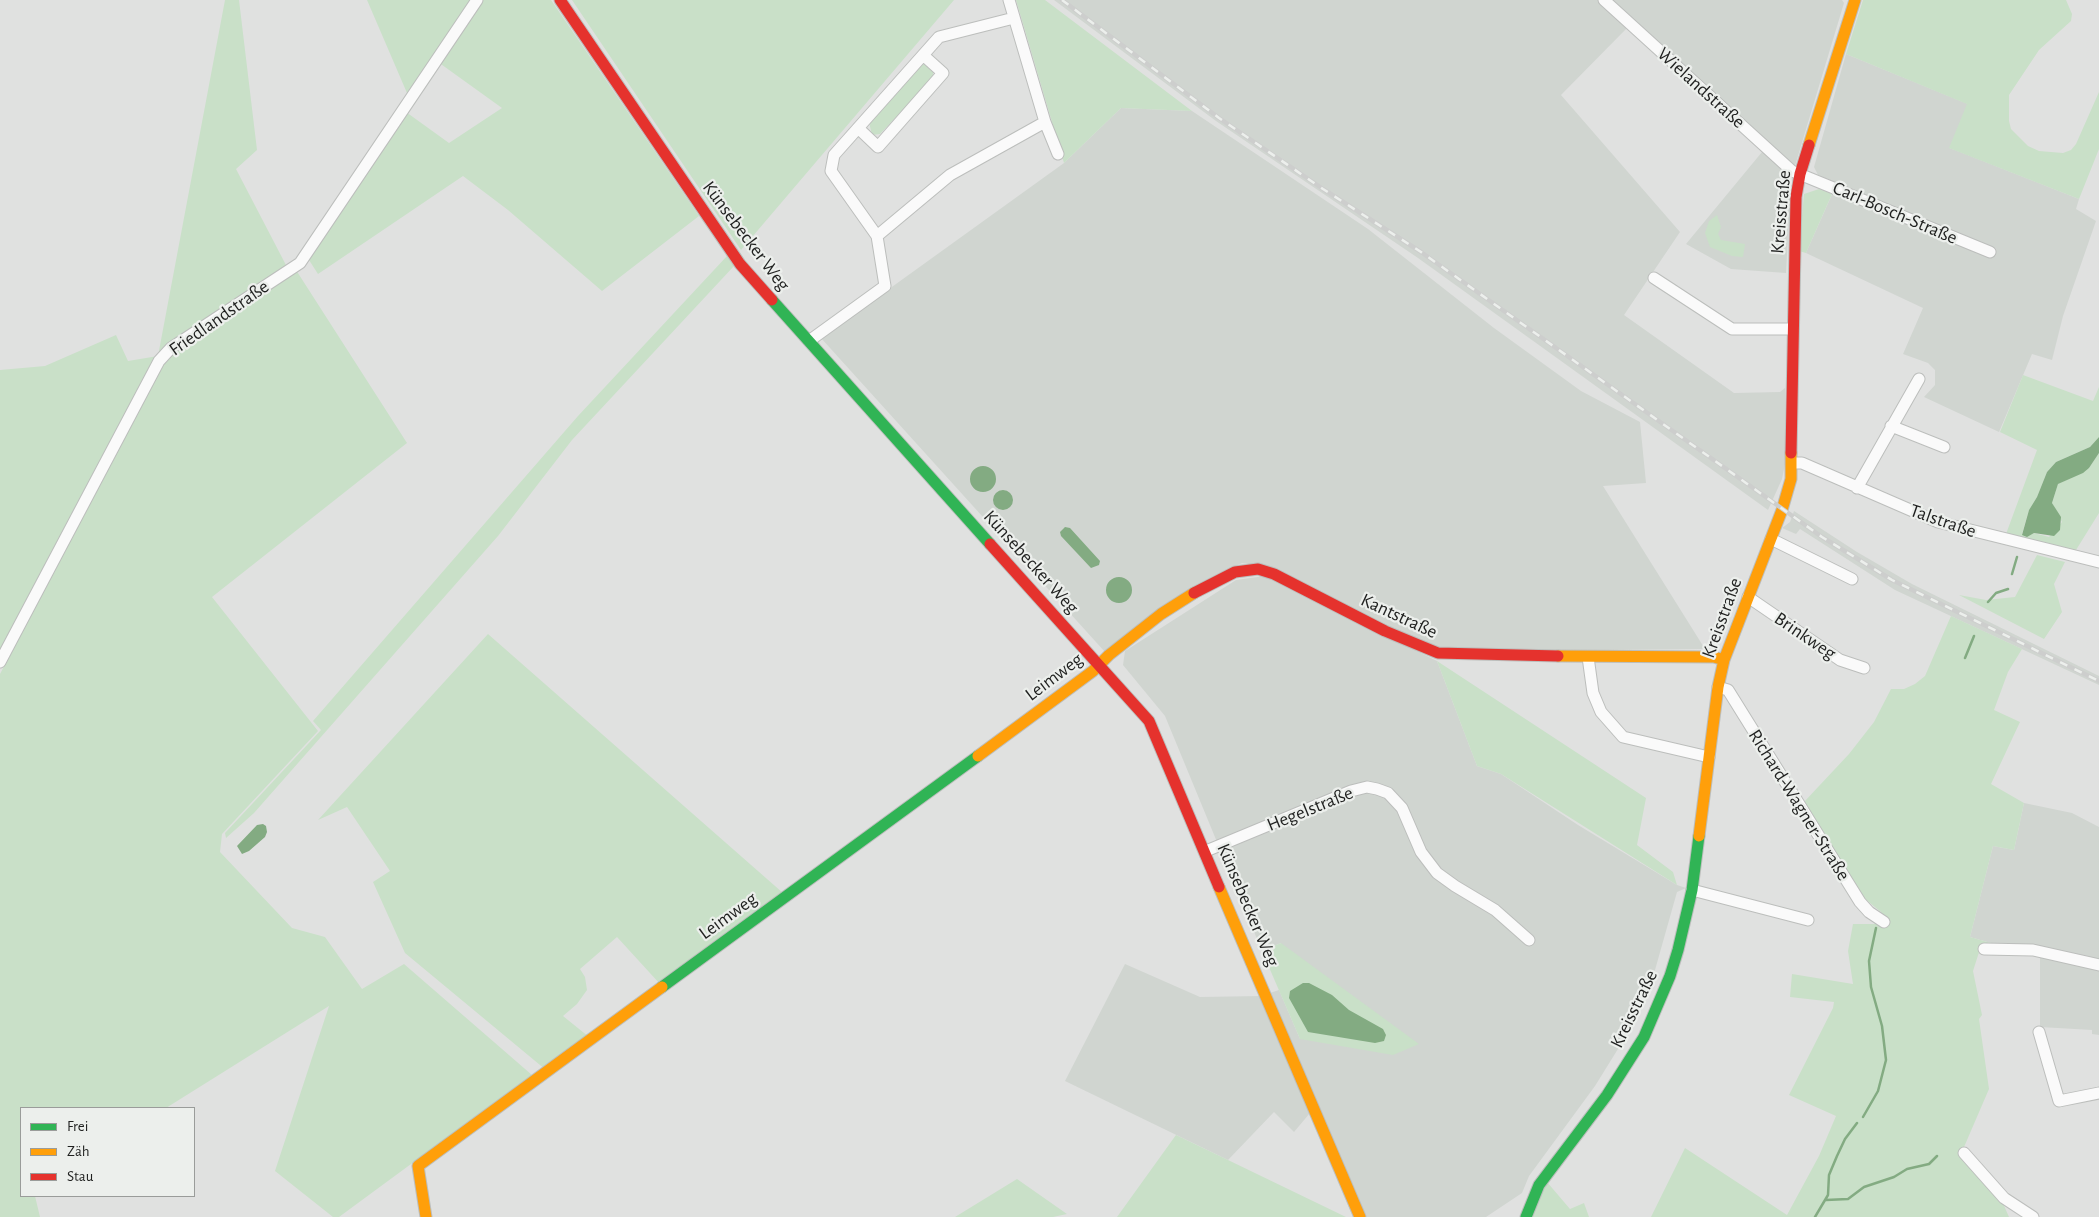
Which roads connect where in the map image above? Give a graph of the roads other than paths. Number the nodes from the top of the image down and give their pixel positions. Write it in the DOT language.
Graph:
graph roads {
  1 [pos="477,0"];
  2 [pos="560,0"];
  3 [pos="1009,0"];
  4 [pos="1604,0"];
  5 [pos="1855,0"];
  6 [pos="1014,18"];
  7 [pos="923,55"];
  8 [pos="1046,122"];
  9 [pos="858,128"];
  10 [pos="1058,154"];
  11 [pos="1800,174"];
  12 [pos="878,236"];
  13 [pos="1990,252"];
  14 [pos="1654,278"];
  15 [pos="1793,329"];
  16 [pos="809,341"];
  17 [pos="1919,379"];
  18 [pos="1891,426"];
  19 [pos="1944,447"];
  20 [pos="1793,463"];
  21 [pos="1857,488"];
  22 [pos="1771,539"];
  23 [pos="2099,562"];
  24 [pos="1852,579"];
  25 [pos="1748,597"];
  26 [pos="1588,657"];
  27 [pos="1724,660"];
  28 [pos="0,662"];
  29 [pos="1099,665"];
  30 [pos="1864,668"];
  31 [pos="1718,687"];
  32 [pos="1709,757"];
  33 [pos="1206,851"];
  34 [pos="1692,890"];
  35 [pos="1808,920"];
  36 [pos="1884,922"];
  37 [pos="1529,940"];
  38 [pos="1984,949"];
  39 [pos="2099,965"];
  40 [pos="2039,1032"];
  41 [pos="2099,1093"];
  42 [pos="1964,1153"];
  43 [pos="426,1217"];
  44 [pos="1360,1217"];
  45 [pos="1526,1217"];
  46 [pos="2033,1217"];
  1 -- 28 [label="street, Friedlandstraße"];
  2 -- 16 [label="street, Künsebecker Weg"];
  3 -- 6 [label="street"];
  4 -- 11 [label="street, Wielandstraße"];
  5 -- 11 [label="street, Kreisstraße"];
  6 -- 7 [label="street"];
  6 -- 8 [label="street"];
  7 -- 9 [label="street"];
  7 -- 9 [label="street"];
  8 -- 10 [label="street"];
  8 -- 12 [label="street"];
  9 -- 12 [label="street"];
  11 -- 13 [label="street, Carl-Bosch-Straße"];
  11 -- 15 [label="street, Kreisstraße"];
  12 -- 16 [label="street"];
  14 -- 15 [label="street"];
  15 -- 20 [label="street, Kreisstraße"];
  16 -- 29 [label="street, Künsebecker Weg"];
  17 -- 18 [label="street"];
  18 -- 19 [label="street"];
  18 -- 21 [label="street"];
  20 -- 21 [label="street, Talstraße"];
  20 -- 22 [label="street, Kreisstraße"];
  21 -- 23 [label="street, Talstraße"];
  22 -- 24 [label="street"];
  22 -- 25 [label="street, Kreisstraße"];
  25 -- 27 [label="street, Kreisstraße"];
  25 -- 30 [label="street, Brinkweg"];
  26 -- 27 [label="street, Kantstraße"];
  26 -- 29 [label="street, Kantstraße"];
  26 -- 32 [label="street"];
  27 -- 31 [label="street, Kreisstraße"];
  29 -- 33 [label="street, Künsebecker Weg"];
  29 -- 43 [label="street, Leimweg"];
  31 -- 32 [label="street, Kreisstraße"];
  31 -- 36 [label="street, Richard-Wagner-Straße"];
  32 -- 34 [label="street, Kreisstraße"];
  33 -- 37 [label="street, Hegelstraße"];
  33 -- 44 [label="street, Künsebecker Weg"];
  34 -- 35 [label="street"];
  34 -- 45 [label="street, Kreisstraße"];
  38 -- 39 [label="street"];
  40 -- 41 [label="street"];
  42 -- 46 [label="street"];
}
